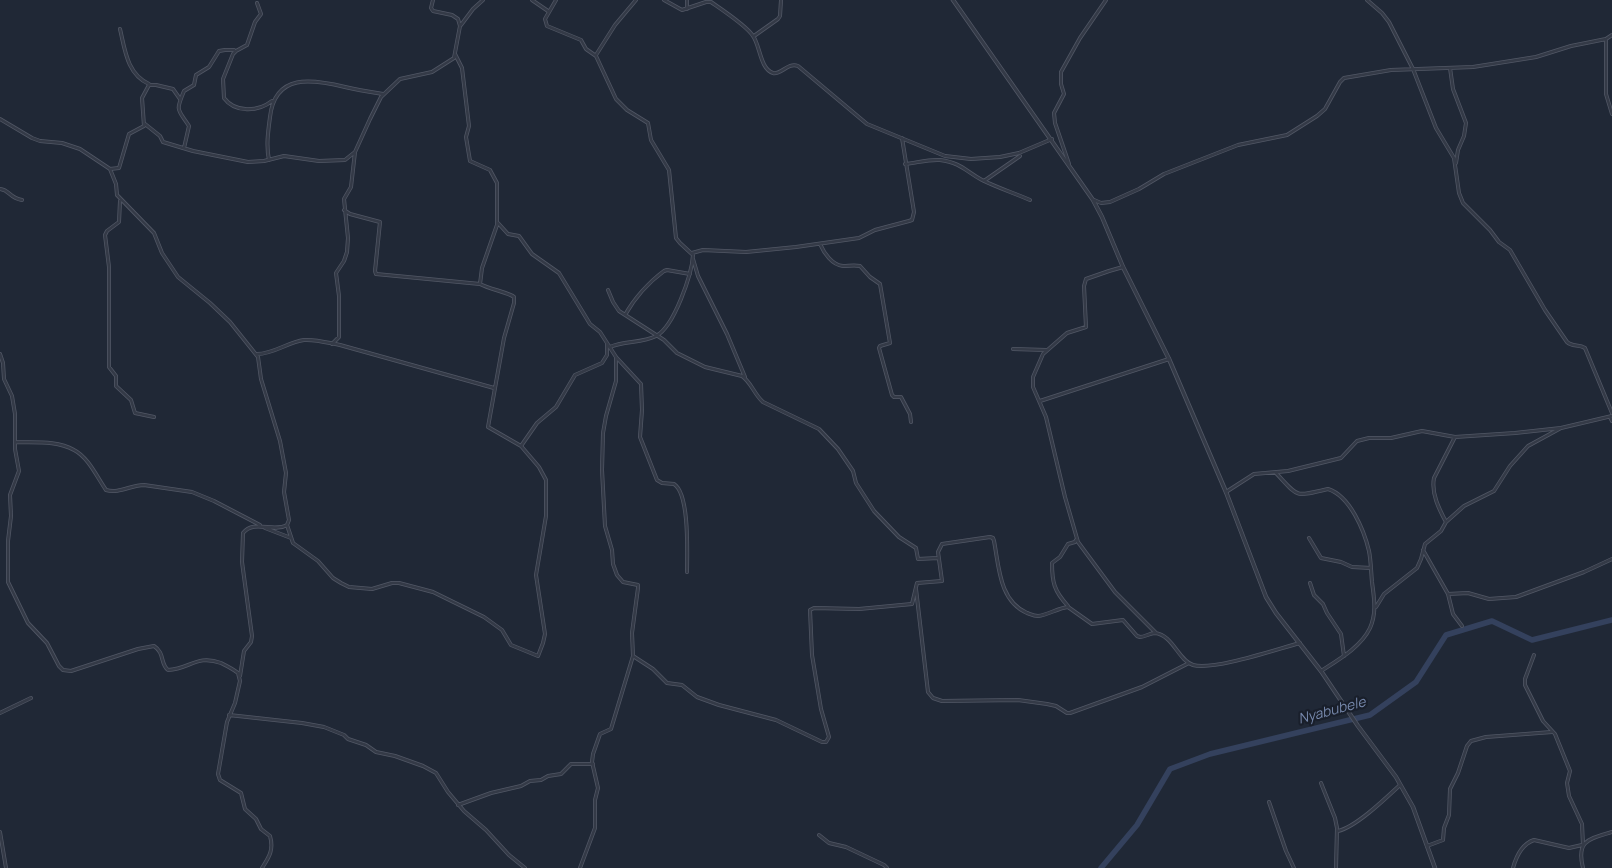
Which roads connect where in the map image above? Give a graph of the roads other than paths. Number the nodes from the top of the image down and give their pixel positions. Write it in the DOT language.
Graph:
graph roads {
  1 [pos="433,0"];
  2 [pos="484,0"];
  3 [pos="532,0"];
  4 [pos="556,0"];
  5 [pos="636,0"];
  6 [pos="664,0"];
  7 [pos="687,0"];
  8 [pos="781,0"];
  9 [pos="953,0"];
  10 [pos="1106,0"];
  11 [pos="1367,0"];
  12 [pos="257,3"];
  13 [pos="687,9"];
  14 [pos="548,11"];
  15 [pos="460,26"];
  16 [pos="120,29"];
  17 [pos="1612,35"];
  18 [pos="754,36"];
  19 [pos="1606,39"];
  20 [pos="236,50"];
  21 [pos="455,54"];
  22 [pos="596,56"];
  23 [pos="1450,68"];
  24 [pos="1413,69"];
  25 [pos="150,84"];
  26 [pos="383,94"];
  27 [pos="180,99"];
  28 [pos="273,100"];
  29 [pos="1612,114"];
  30 [pos="0,119"];
  31 [pos="145,124"];
  32 [pos="902,138"];
  33 [pos="1052,140"];
  34 [pos="184,148"];
  35 [pos="355,152"];
  36 [pos="1020,156"];
  37 [pos="269,160"];
  38 [pos="905,164"];
  39 [pos="1456,165"];
  40 [pos="1070,168"];
  41 [pos="110,169"];
  42 [pos="984,181"];
  43 [pos="0,189"];
  44 [pos="22,200"];
  45 [pos="120,200"];
  46 [pos="1030,200"];
  47 [pos="1093,200"];
  48 [pos="344,210"];
  49 [pos="498,223"];
  50 [pos="820,244"];
  51 [pos="692,253"];
  52 [pos="693,258"];
  53 [pos="1123,268"];
  54 [pos="690,274"];
  55 [pos="480,284"];
  56 [pos="608,290"];
  57 [pos="625,315"];
  58 [pos="656,336"];
  59 [pos="332,344"];
  60 [pos="607,344"];
  61 [pos="610,348"];
  62 [pos="1013,349"];
  63 [pos="1048,350"];
  64 [pos="0,354"];
  65 [pos="256,354"];
  66 [pos="616,357"];
  67 [pos="1168,359"];
  68 [pos="746,378"];
  69 [pos="494,388"];
  70 [pos="1040,401"];
  71 [pos="1611,415"];
  72 [pos="154,417"];
  73 [pos="1612,421"];
  74 [pos="911,422"];
  75 [pos="1561,428"];
  76 [pos="1455,437"];
  77 [pos="15,442"];
  78 [pos="521,446"];
  79 [pos="1275,472"];
  80 [pos="1226,492"];
  81 [pos="1446,522"];
  82 [pos="287,525"];
  83 [pos="261,526"];
  84 [pos="291,538"];
  85 [pos="1076,538"];
  86 [pos="1309,538"];
  87 [pos="1423,549"];
  88 [pos="938,558"];
  89 [pos="1612,559"];
  90 [pos="1371,568"];
  91 [pos="687,572"];
  92 [pos="1310,583"];
  93 [pos="916,585"];
  94 [pos="1448,594"];
  95 [pos="1068,607"];
  96 [pos="1375,609"];
  97 [pos="1462,626"];
  98 [pos="1156,633"];
  99 [pos="1300,643"];
  100 [pos="1534,655"];
  101 [pos="633,656"];
  102 [pos="1344,656"];
  103 [pos="1189,663"];
  104 [pos="1321,671"];
  105 [pos="240,676"];
  106 [pos="31,698"];
  107 [pos="0,713"];
  108 [pos="229,715"];
  109 [pos="1553,732"];
  110 [pos="593,764"];
  111 [pos="1321,783"];
  112 [pos="1400,786"];
  113 [pos="1269,802"];
  114 [pos="458,805"];
  115 [pos="1338,830"];
  116 [pos="0,832"];
  117 [pos="1612,832"];
  118 [pos="819,835"];
  119 [pos="1583,845"];
  120 [pos="1427,846"];
  121 [pos="6,868"];
  122 [pos="262,868"];
  123 [pos="525,868"];
  124 [pos="580,868"];
  125 [pos="887,868"];
  126 [pos="1294,868"];
  127 [pos="1336,868"];
  128 [pos="1435,868"];
  129 [pos="1514,868"];
  130 [pos="1583,868"];
  1 -- 15 [label="street"];
  2 -- 15 [label="street"];
  3 -- 14 [label="street"];
  4 -- 14 [label="street"];
  5 -- 22 [label="street"];
  6 -- 13 [label="street"];
  7 -- 13 [label="street"];
  8 -- 18 [label="street"];
  9 -- 33 [label="street"];
  10 -- 40 [label="street"];
  11 -- 24 [label="street"];
  12 -- 20 [label="street"];
  13 -- 18 [label="street"];
  14 -- 22 [label="street"];
  15 -- 21 [label="street"];
  16 -- 25 [label="street"];
  17 -- 19 [label="street"];
  18 -- 32 [label="street"];
  19 -- 23 [label="street"];
  19 -- 29 [label="street"];
  20 -- 27 [label="street"];
  20 -- 28 [label="street"];
  21 -- 26 [label="street"];
  21 -- 49 [label="street"];
  22 -- 51 [label="street"];
  23 -- 24 [label="street"];
  23 -- 39 [label="street"];
  24 -- 39 [label="street"];
  24 -- 47 [label="street"];
  25 -- 27 [label="street"];
  25 -- 31 [label="street"];
  26 -- 28 [label="street"];
  26 -- 35 [label="street"];
  27 -- 34 [label="street"];
  28 -- 37 [label="street"];
  30 -- 41 [label="street"];
  31 -- 34 [label="street"];
  31 -- 41 [label="street"];
  32 -- 33 [label="street"];
  32 -- 38 [label="street"];
  33 -- 40 [label="street"];
  34 -- 37 [label="street"];
  35 -- 37 [label="street"];
  35 -- 48 [label="street"];
  36 -- 42 [label="street"];
  38 -- 42 [label="street"];
  38 -- 50 [label="street"];
  39 -- 71 [label="street"];
  40 -- 47 [label="street"];
  41 -- 45 [label="street"];
  42 -- 46 [label="street"];
  43 -- 44 [label="street"];
  45 -- 65 [label="street"];
  45 -- 72 [label="street"];
  47 -- 53 [label="street"];
  48 -- 55 [label="street"];
  48 -- 59 [label="street"];
  49 -- 55 [label="street"];
  49 -- 60 [label="street"];
  50 -- 51 [label="street"];
  50 -- 74 [label="street"];
  51 -- 52 [label="street"];
  52 -- 54 [label="street"];
  52 -- 68 [label="street"];
  53 -- 63 [label="street"];
  53 -- 67 [label="street"];
  54 -- 57 [label="street"];
  54 -- 58 [label="street"];
  55 -- 69 [label="street"];
  56 -- 57 [label="street"];
  57 -- 58 [label="street"];
  58 -- 61 [label="street"];
  58 -- 68 [label="street"];
  59 -- 65 [label="street"];
  59 -- 69 [label="street"];
  60 -- 61 [label="street"];
  60 -- 78 [label="street"];
  61 -- 66 [label="street"];
  62 -- 63 [label="street"];
  63 -- 70 [label="street"];
  64 -- 77 [label="street"];
  65 -- 82 [label="street"];
  66 -- 91 [label="street"];
  66 -- 101 [label="street"];
  67 -- 70 [label="street"];
  67 -- 80 [label="street"];
  68 -- 88 [label="street"];
  69 -- 78 [label="street"];
  70 -- 85 [label="street"];
  71 -- 73 [label="street"];
  71 -- 75 [label="street"];
  75 -- 76 [label="street"];
  75 -- 81 [label="street"];
  76 -- 79 [label="street"];
  76 -- 81 [label="street"];
  77 -- 83 [label="street"];
  77 -- 105 [label="street"];
  78 -- 84 [label="street"];
  79 -- 80 [label="street"];
  79 -- 90 [label="street"];
  80 -- 99 [label="street"];
  81 -- 87 [label="street"];
  82 -- 83 [label="street"];
  82 -- 84 [label="street"];
  83 -- 84 [label="street"];
  83 -- 105 [label="street"];
  85 -- 95 [label="street"];
  85 -- 98 [label="street"];
  86 -- 90 [label="street"];
  87 -- 94 [label="street"];
  87 -- 96 [label="street"];
  88 -- 93 [label="street"];
  88 -- 95 [label="street"];
  89 -- 94 [label="street"];
  90 -- 96 [label="street"];
  92 -- 102 [label="street"];
  93 -- 101 [label="street"];
  93 -- 103 [label="street"];
  94 -- 97 [label="street"];
  95 -- 98 [label="street"];
  96 -- 102 [label="street"];
  98 -- 103 [label="street"];
  99 -- 103 [label="street"];
  99 -- 104 [label="street"];
  100 -- 109 [label="street"];
  101 -- 110 [label="street"];
  102 -- 104 [label="street"];
  104 -- 112 [label="street"];
  105 -- 108 [label="street"];
  106 -- 107 [label="street"];
  108 -- 114 [label="street"];
  108 -- 122 [label="street"];
  109 -- 119 [label="street"];
  109 -- 120 [label="street"];
  110 -- 114 [label="street"];
  110 -- 124 [label="street"];
  111 -- 115 [label="street"];
  112 -- 115 [label="street"];
  112 -- 120 [label="street"];
  113 -- 126 [label="street"];
  114 -- 123 [label="street"];
  115 -- 127 [label="street"];
  116 -- 121 [label="street"];
  117 -- 119 [label="street"];
  118 -- 125 [label="street"];
  119 -- 129 [label="street"];
  119 -- 130 [label="street"];
  120 -- 128 [label="street"];
}
